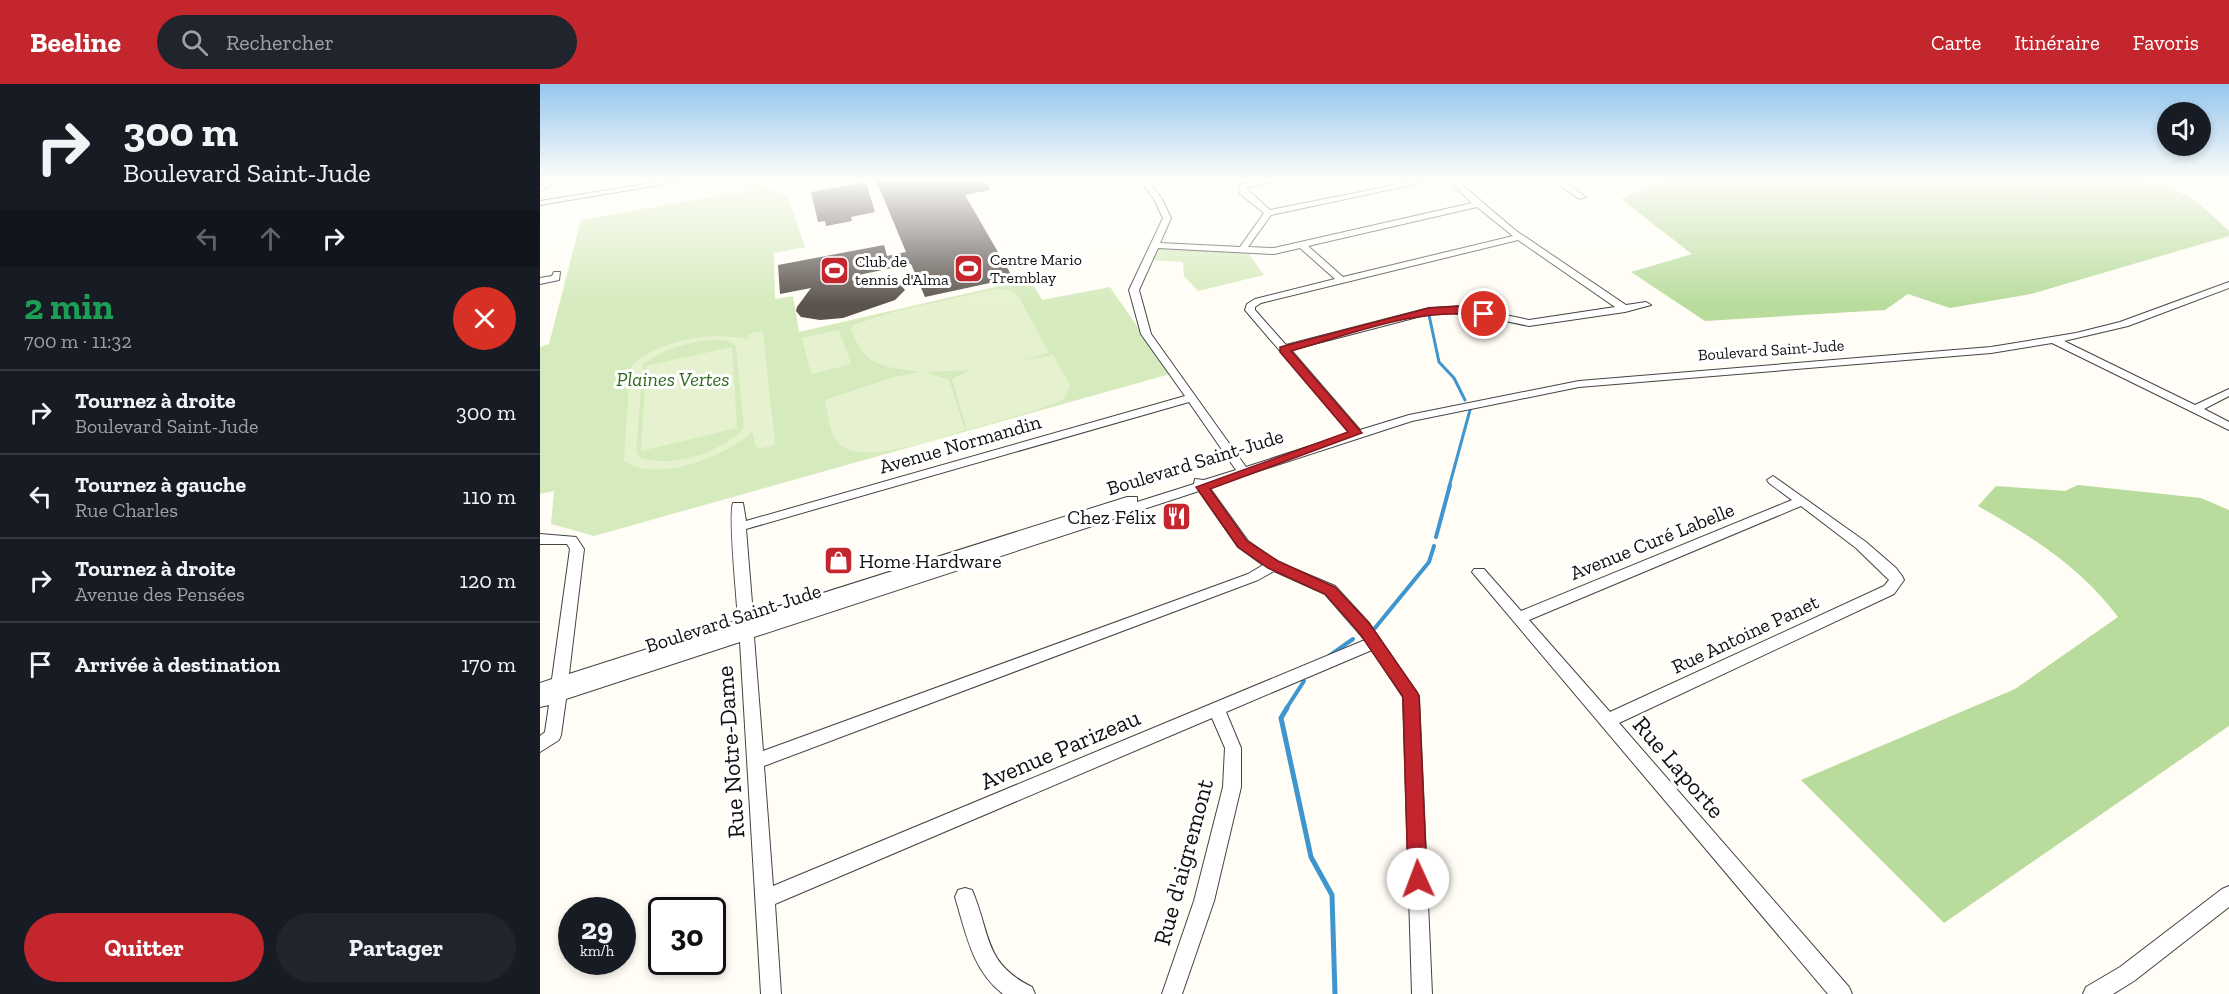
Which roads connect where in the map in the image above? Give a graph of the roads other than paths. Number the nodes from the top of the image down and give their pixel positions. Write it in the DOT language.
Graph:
graph roads {
  1 [pos="1166,220"];
  2 [pos="1263,220"];
  3 [pos="1407,220"];
  4 [pos="1497,220"];
  5 [pos="1520,237"];
  6 [pos="1302,244"];
  7 [pos="1154,245"];
  8 [pos="1241,251"];
  9 [pos="1341,280"];
  10 [pos="2229,285"];
  11 [pos="1646,305"];
  12 [pos="1625,309"];
  13 [pos="2052,339"];
  14 [pos="1284,349"];
  15 [pos="2229,392"];
  16 [pos="1191,398"];
  17 [pos="2195,409"];
  18 [pos="2229,426"];
  19 [pos="1356,433"];
  20 [pos="1242,469"];
  21 [pos="1773,480"];
  22 [pos="1200,483"];
  23 [pos="1801,501"];
  24 [pos="738,506"];
  25 [pos="739,527"];
  26 [pos="540,539"];
  27 [pos="1273,565"];
  28 [pos="1479,573"];
  29 [pos="1518,618"];
  30 [pos="747,629"];
  31 [pos="1374,643"];
  32 [pos="540,689"];
  33 [pos="560,689"];
  34 [pos="540,701"];
  35 [pos="1216,709"];
  36 [pos="1607,721"];
  37 [pos="540,745"];
  38 [pos="754,762"];
  39 [pos="2229,895"];
  40 [pos="965,897"];
  41 [pos="764,899"];
  42 [pos="771,994"];
  43 [pos="1025,994"];
  44 [pos="1172,994"];
  45 [pos="1422,994"];
  46 [pos="1842,994"];
  47 [pos="2093,994"];
  1 -- 7 [label="street"];
  2 -- 8 [label="street"];
  3 -- 6 [label="street"];
  4 -- 5 [label="street"];
  5 -- 9 [label="street"];
  5 -- 12 [label="street"];
  6 -- 8 [label="street"];
  6 -- 9 [label="street"];
  7 -- 8 [label="street"];
  7 -- 16 [label="street"];
  9 -- 14 [label="street"];
  10 -- 13 [label="street, Boulevard Saint-Jude"];
  11 -- 12 [label="street"];
  12 -- 14 [label="street"];
  13 -- 17 [label="street"];
  13 -- 19 [label="street, Boulevard Saint-Jude"];
  14 -- 19 [label="street"];
  15 -- 17 [label="street"];
  16 -- 20 [label="street"];
  16 -- 25 [label="street, Avenue Normandin"];
  17 -- 18 [label="street"];
  19 -- 20 [label="street, Boulevard Saint-Jude"];
  20 -- 22 [label="street, Boulevard Saint-Jude"];
  21 -- 23 [label="street"];
  22 -- 27 [label="street"];
  22 -- 30 [label="street, Boulevard Saint-Jude"];
  23 -- 29 [label="street, Avenue Curé Labelle"];
  23 -- 36 [label="street, Rue Antoine Panet"];
  24 -- 25 [label="street, Rue Notre-Dame"];
  25 -- 30 [label="street, Rue Notre-Dame"];
  26 -- 33 [label="street"];
  27 -- 31 [label="street"];
  27 -- 38 [label="street"];
  28 -- 29 [label="street, Rue Laporte"];
  29 -- 36 [label="street, Rue Laporte"];
  30 -- 33 [label="street, Boulevard Saint-Jude"];
  30 -- 38 [label="street, Rue Notre-Dame"];
  31 -- 35 [label="street, Avenue Parizeau"];
  31 -- 45 [label="street"];
  32 -- 33 [label="street, Boulevard Saint-Jude"];
  33 -- 34 [label="street, Boulevard Saint-Jude"];
  33 -- 37 [label="street"];
  35 -- 41 [label="street, Avenue Parizeau"];
  35 -- 44 [label="street, Rue d'aigremont"];
  36 -- 46 [label="street, Rue Laporte"];
  38 -- 41 [label="street, Rue Notre-Dame"];
  39 -- 47 [label="street"];
  40 -- 43 [label="street"];
  41 -- 42 [label="street, Rue Notre-Dame"];
}
